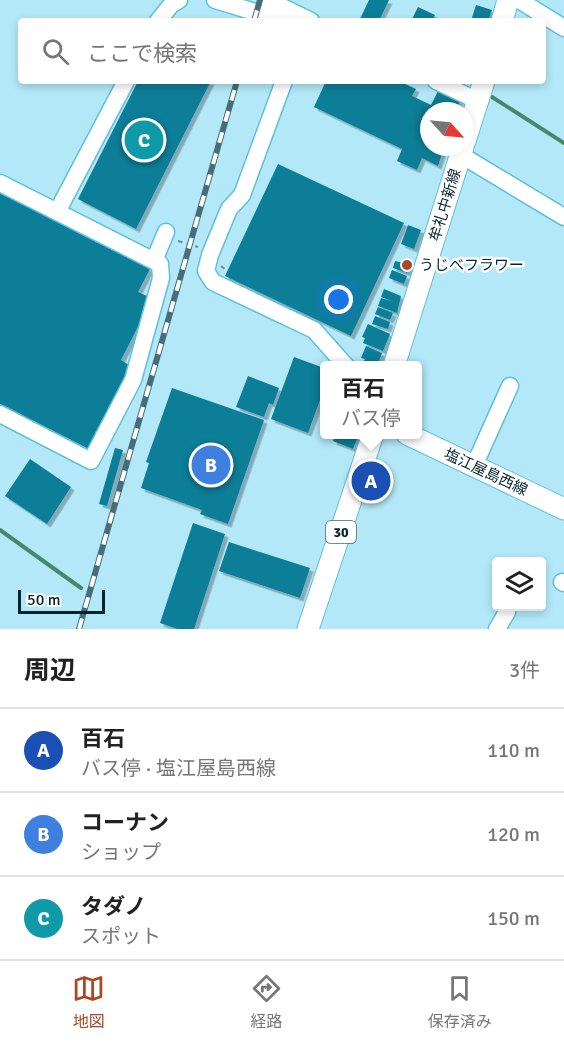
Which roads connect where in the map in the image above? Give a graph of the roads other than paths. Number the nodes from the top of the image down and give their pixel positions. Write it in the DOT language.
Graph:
graph roads {
  1 [pos="179,0"];
  2 [pos="215,0"];
  3 [pos="268,0"];
  4 [pos="508,0"];
  5 [pos="519,0"];
  6 [pos="160,18"];
  7 [pos="275,18"];
  8 [pos="305,18"];
  9 [pos="503,18"];
  10 [pos="564,28"];
  11 [pos="124,84"];
  12 [pos="283,84"];
  13 [pos="450,84"];
  14 [pos="481,91"];
  15 [pos="474,113"];
  16 [pos="474,155"];
  17 [pos="460,156"];
  18 [pos="0,183"];
  19 [pos="57,212"];
  20 [pos="564,216"];
  21 [pos="166,232"];
  22 [pos="154,261"];
  23 [pos="342,361"];
  24 [pos="396,361"];
  25 [pos="510,386"];
  26 [pos="0,414"];
  27 [pos="372,439"];
  28 [pos="417,439"];
  29 [pos="474,466"];
  30 [pos="564,509"];
  31 [pos="507,612"];
  32 [pos="308,629"];
  33 [pos="497,629"];
  1 -- 6 [label="street"];
  2 -- 7 [label="street"];
  3 -- 8 [label="street"];
  4 -- 9 [label="main road"];
  5 -- 10 [label="street"];
  11 -- 19 [label="street"];
  12 -- 23 [label="street"];
  13 -- 14 [label="street"];
  14 -- 15 [label="main road, 牟礼中新線"];
  16 -- 20 [label="street"];
  17 -- 24 [label="main road, 牟礼中新線"];
  18 -- 19 [label="street"];
  19 -- 22 [label="street"];
  21 -- 22 [label="street"];
  22 -- 26 [label="street"];
  25 -- 29 [label="street"];
  27 -- 32 [label="main road, 30"];
  28 -- 29 [label="main road, 塩江屋島西線"];
  29 -- 30 [label="main road, 塩江屋島西線"];
  31 -- 33 [label="street"];
}
